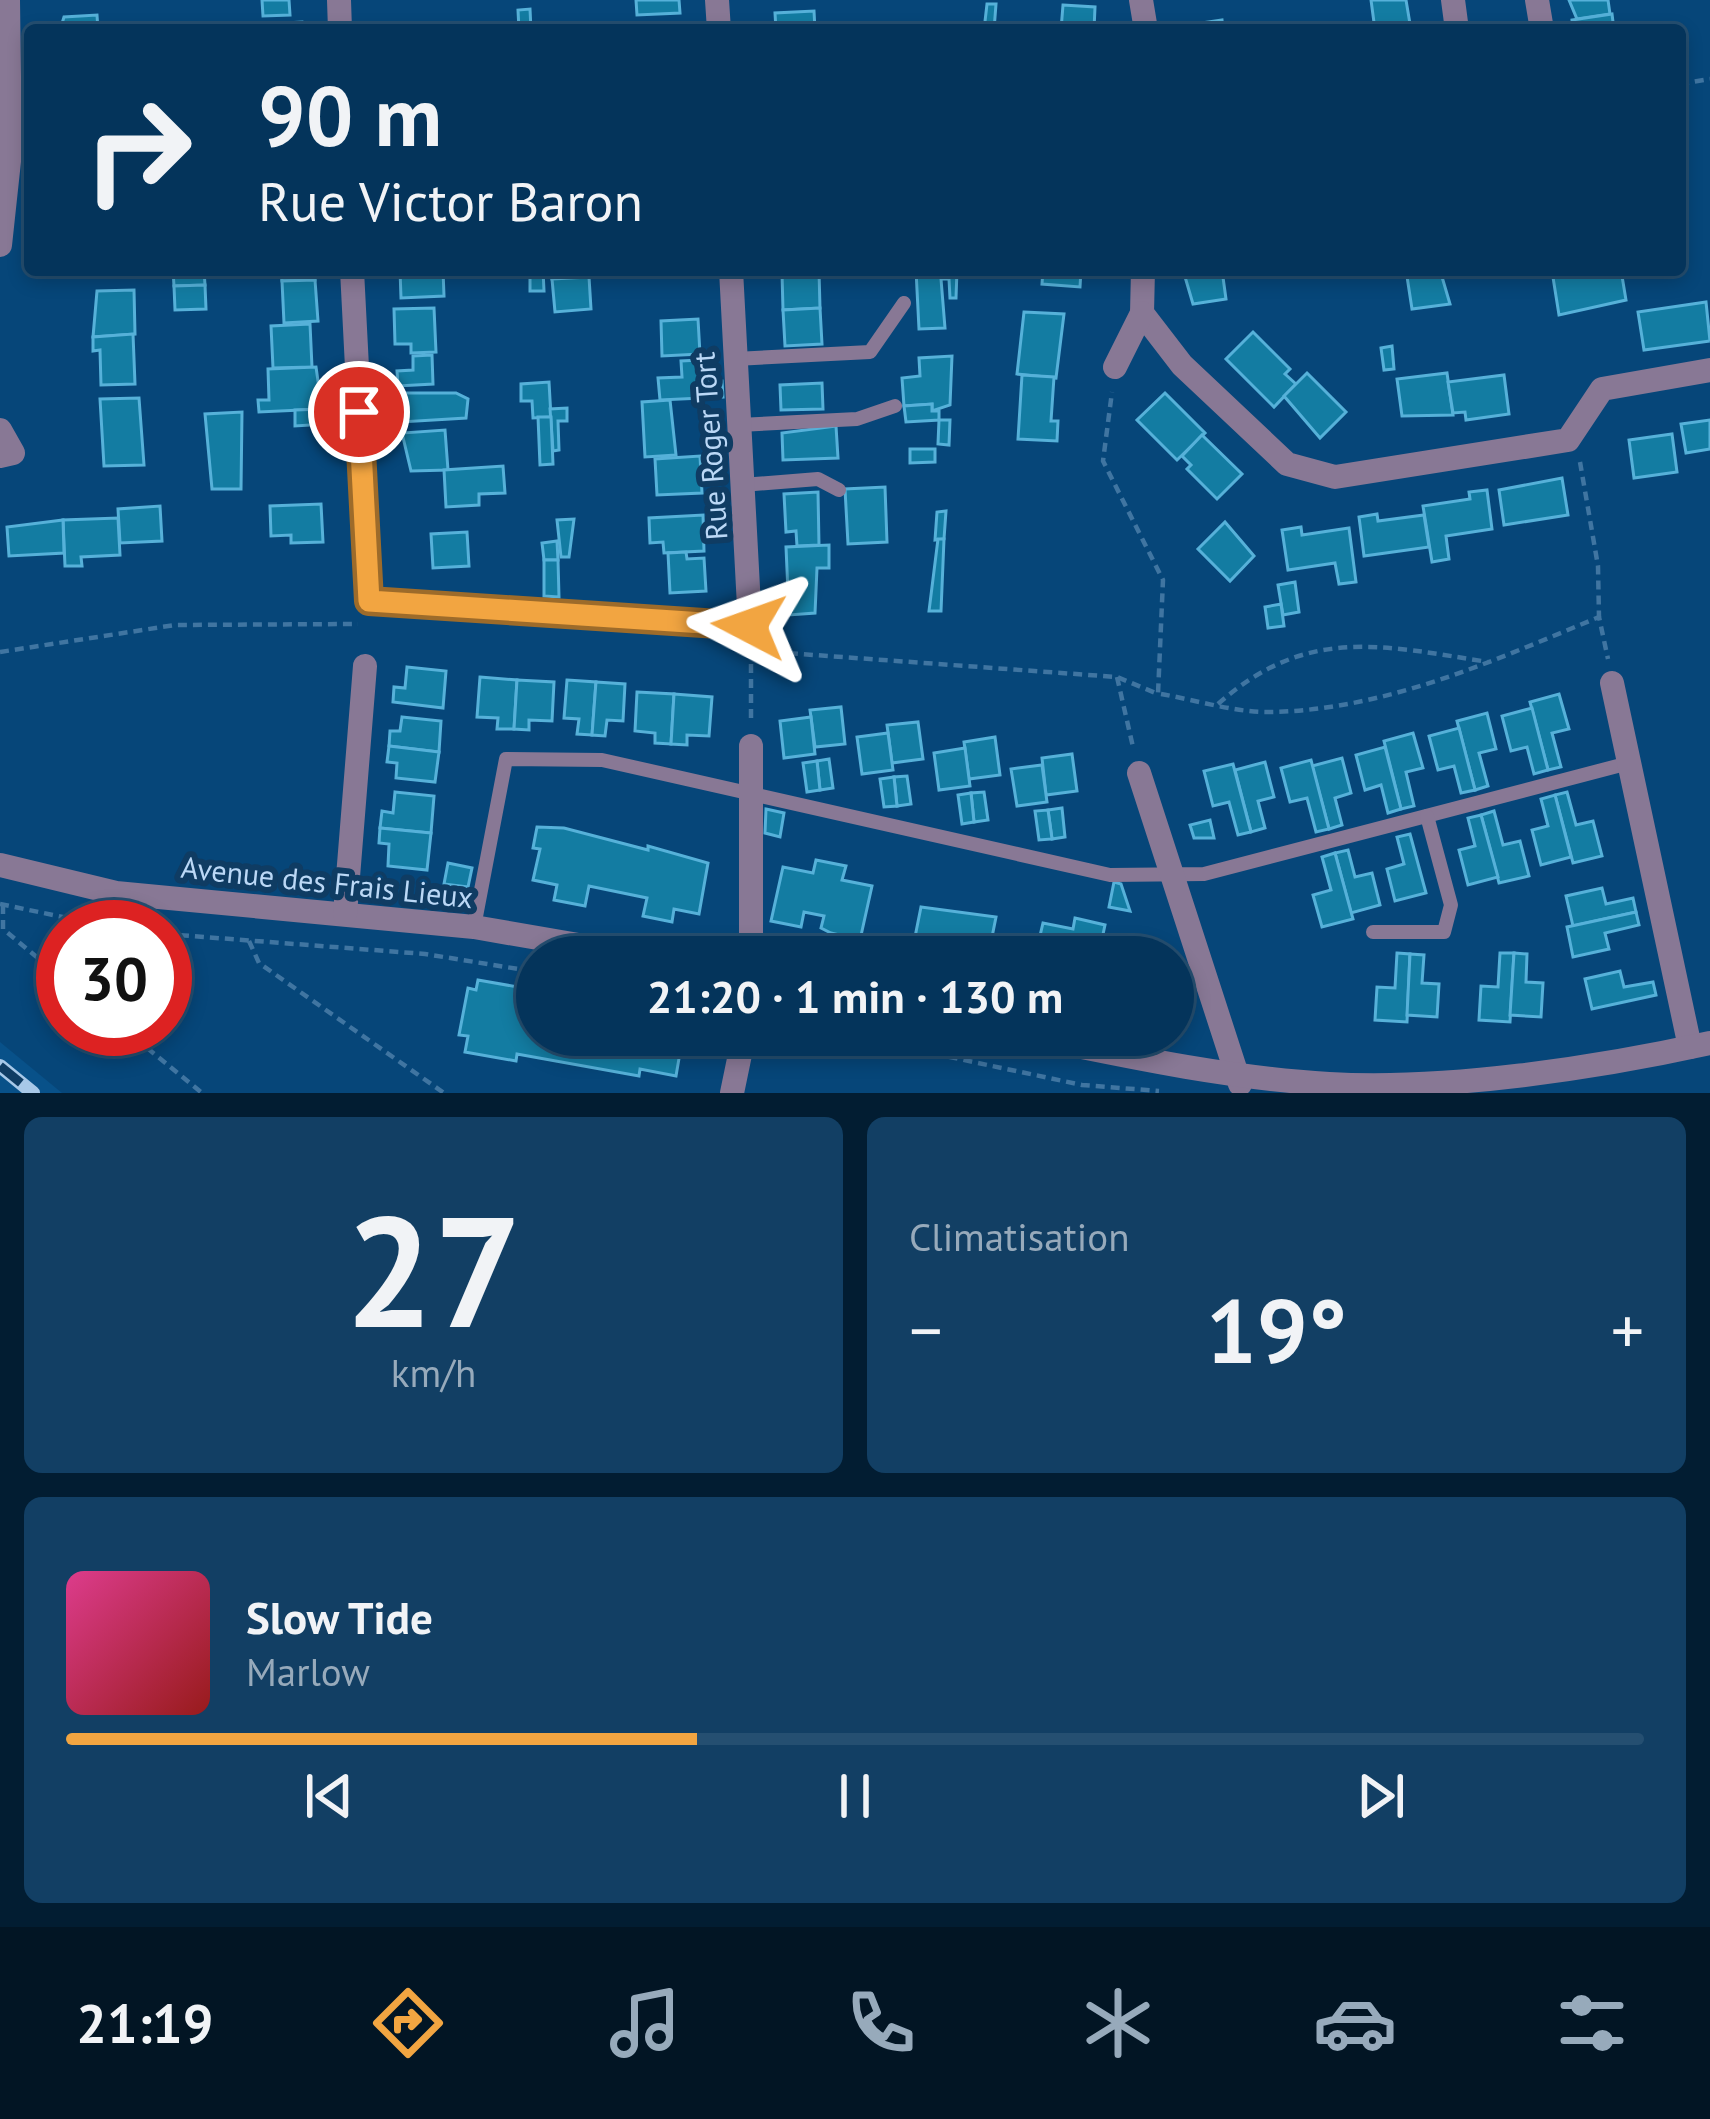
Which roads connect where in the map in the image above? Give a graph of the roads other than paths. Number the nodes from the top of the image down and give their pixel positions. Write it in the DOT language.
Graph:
graph roads {
  1 [pos="8,0"];
  2 [pos="0,244"];
  3 [pos="352,276"];
  4 [pos="731,276"];
  5 [pos="1143,276"];
  6 [pos="904,303"];
  7 [pos="1142,313"];
  8 [pos="735,359"];
  9 [pos="1115,367"];
  10 [pos="1710,370"];
  11 [pos="895,406"];
  12 [pos="739,425"];
  13 [pos="0,430"];
  14 [pos="0,455"];
  15 [pos="742,484"];
  16 [pos="839,490"];
  17 [pos="365,666"];
  18 [pos="1612,682"];
  19 [pos="751,746"];
  20 [pos="1629,763"];
  21 [pos="1139,773"];
  22 [pos="751,792"];
  23 [pos="1427,816"];
  24 [pos="0,866"];
  25 [pos="1170,873"];
  26 [pos="344,914"];
  27 [pos="474,927"];
  28 [pos="1373,932"];
  29 [pos="526,936"];
  30 [pos="751,936"];
  31 [pos="1700,1045"];
  32 [pos="740,1056"];
  33 [pos="1116,1056"];
  34 [pos="1239,1084"];
  35 [pos="732,1093"];
  1 -- 2 [label="street"];
  3 -- 15 [label="street, Rue Roger Tort"];
  4 -- 8 [label="street, Rue Roger Tort"];
  5 -- 7 [label="street"];
  6 -- 8 [label="lane"];
  7 -- 9 [label="street"];
  7 -- 10 [label="street"];
  8 -- 12 [label="street, Rue Roger Tort"];
  11 -- 12 [label="lane"];
  12 -- 15 [label="street, Rue Roger Tort"];
  13 -- 14 [label="street"];
  15 -- 16 [label="lane"];
  17 -- 26 [label="street"];
  18 -- 20 [label="street"];
  19 -- 22 [label="street"];
  20 -- 23 [label="lane"];
  20 -- 31 [label="street"];
  21 -- 25 [label="street"];
  22 -- 25 [label="lane"];
  22 -- 27 [label="lane"];
  22 -- 30 [label="street"];
  23 -- 25 [label="lane"];
  23 -- 28 [label="lane"];
  24 -- 26 [label="street, Avenue des Frais Lieux"];
  25 -- 34 [label="street"];
  26 -- 27 [label="street, Avenue des Frais Lieux"];
  27 -- 29 [label="street, Avenue des Frais Lieux"];
  31 -- 34 [label="street"];
  32 -- 35 [label="street"];
  33 -- 34 [label="street"];
}
